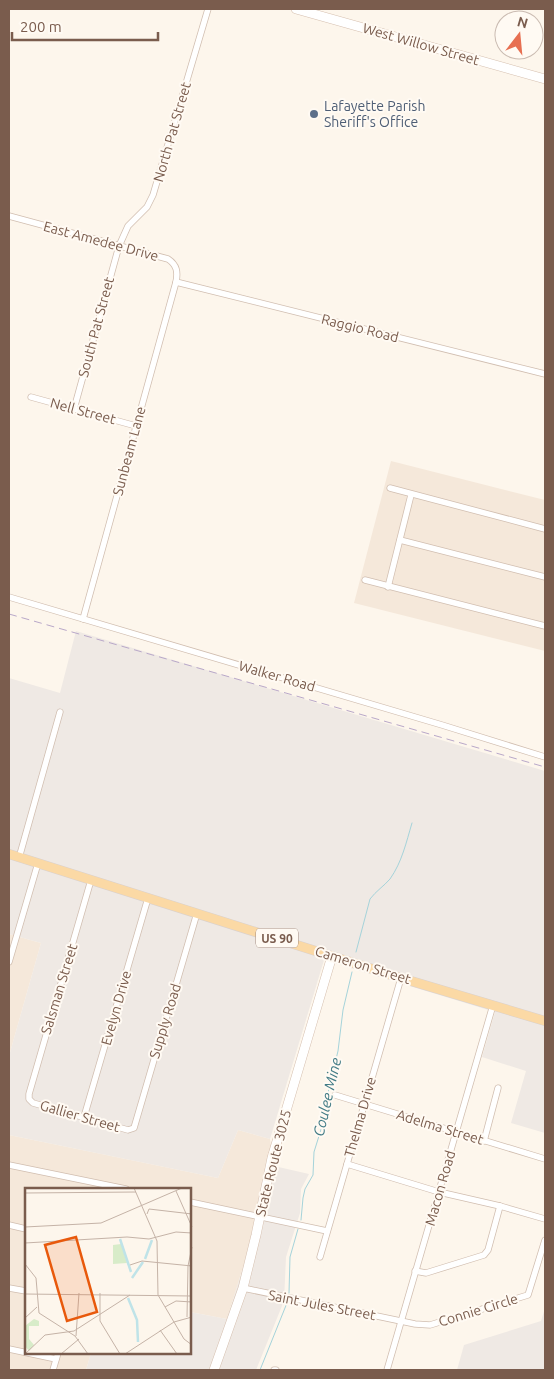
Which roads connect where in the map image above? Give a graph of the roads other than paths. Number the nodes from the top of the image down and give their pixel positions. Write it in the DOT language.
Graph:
graph roads {
  1 [pos="208,9"];
  2 [pos="296,9"];
  3 [pos="545,79"];
  4 [pos="9,216"];
  5 [pos="119,246"];
  6 [pos="176,282"];
  7 [pos="545,374"];
  8 [pos="31,397"];
  9 [pos="74,409"];
  10 [pos="136,426"];
  11 [pos="390,488"];
  12 [pos="411,495"];
  13 [pos="545,529"];
  14 [pos="400,540"];
  15 [pos="545,577"];
  16 [pos="365,580"];
  17 [pos="388,587"];
  18 [pos="9,597"];
  19 [pos="83,620"];
  20 [pos="545,626"];
  21 [pos="60,712"];
  22 [pos="545,757"];
  23 [pos="9,854"];
  24 [pos="20,858"];
  25 [pos="38,863"];
  26 [pos="91,880"];
  27 [pos="148,898"];
  28 [pos="197,913"];
  29 [pos="332,956"];
  30 [pos="9,962"];
  31 [pos="401,978"];
  32 [pos="493,1005"];
  33 [pos="545,1021"];
  34 [pos="498,1088"];
  35 [pos="335,1095"];
  36 [pos="29,1099"];
  37 [pos="364,1104"];
  38 [pos="84,1117"];
  39 [pos="133,1129"];
  40 [pos="456,1132"];
  41 [pos="484,1141"];
  42 [pos="545,1159"];
  43 [pos="347,1164"];
  44 [pos="9,1165"];
  45 [pos="121,1188"];
  46 [pos="439,1192"];
  47 [pos="191,1202"];
  48 [pos="500,1206"];
  49 [pos="260,1216"];
  50 [pos="545,1219"];
  51 [pos="9,1225"];
  52 [pos="25,1229"];
  53 [pos="327,1231"];
  54 [pos="545,1240"];
  55 [pos="320,1257"];
  56 [pos="416,1271"];
  57 [pos="9,1288"];
  58 [pos="243,1288"];
  59 [pos="25,1291"];
  60 [pos="401,1321"];
  61 [pos="9,1350"];
  62 [pos="25,1352"];
  63 [pos="41,1354"];
  64 [pos="57,1356"];
  65 [pos="53,1370"];
  66 [pos="214,1370"];
  67 [pos="387,1370"];
  1 -- 5 [label="street, North Pat Street"];
  2 -- 3 [label="main road, West Willow Street"];
  4 -- 5 [label="street, East Amedee Drive"];
  5 -- 6 [label="street, East Amedee Drive"];
  5 -- 9 [label="street, South Pat Street"];
  6 -- 7 [label="street, Raggio Road"];
  6 -- 10 [label="street, Sunbeam Lane"];
  8 -- 9 [label="street, Nell Street"];
  9 -- 10 [label="street, Nell Street"];
  10 -- 19 [label="street, Sunbeam Lane"];
  11 -- 12 [label="street"];
  12 -- 13 [label="street"];
  12 -- 14 [label="street"];
  14 -- 15 [label="street"];
  14 -- 17 [label="street"];
  16 -- 17 [label="street"];
  17 -- 20 [label="street"];
  18 -- 19 [label="street, Walker Road"];
  19 -- 22 [label="street, Walker Road"];
  21 -- 24 [label="street"];
  23 -- 24 [label="main road, Cameron Street / US 90"];
  24 -- 25 [label="main road, Cameron Street / US 90"];
  25 -- 26 [label="main road, Cameron Street / US 90"];
  25 -- 30 [label="street"];
  26 -- 27 [label="main road, Cameron Street / US 90"];
  26 -- 36 [label="street, Salsman Street"];
  27 -- 28 [label="main road, Cameron Street / US 90"];
  27 -- 38 [label="street, Evelyn Drive"];
  28 -- 29 [label="main road, Cameron Street / US 90"];
  28 -- 39 [label="street, Supply Road"];
  29 -- 31 [label="main road, Cameron Street / US 90"];
  29 -- 49 [label="main road, State Route 3025"];
  31 -- 32 [label="main road, Cameron Street / US 90"];
  31 -- 37 [label="street, Thelma Drive"];
  32 -- 33 [label="main road, Cameron Street / US 90"];
  32 -- 40 [label="street, Macon Road"];
  34 -- 41 [label="street"];
  35 -- 37 [label="street, Adelma Street"];
  36 -- 38 [label="street, Gallier Street"];
  37 -- 40 [label="street, Adelma Street"];
  37 -- 43 [label="street, Thelma Drive"];
  38 -- 39 [label="street, Gallier Street"];
  40 -- 41 [label="street, Adelma Street"];
  40 -- 46 [label="street, Macon Road"];
  41 -- 42 [label="street, Adelma Street"];
  43 -- 46 [label="street"];
  43 -- 53 [label="street, Thelma Drive"];
  44 -- 45 [label="street"];
  46 -- 48 [label="street"];
  46 -- 56 [label="street, Macon Road"];
  47 -- 49 [label="street"];
  48 -- 50 [label="street"];
  48 -- 56 [label="street"];
  49 -- 53 [label="street"];
  49 -- 58 [label="main road, State Route 3025"];
  51 -- 52 [label="street"];
  53 -- 55 [label="street, Thelma Drive"];
  54 -- 60 [label="street, Connie Circle"];
  56 -- 60 [label="street, Macon Road"];
  57 -- 59 [label="street"];
  58 -- 60 [label="street, Saint Jules Street"];
  58 -- 66 [label="main road, State Route 3025"];
  60 -- 67 [label="street, Macon Road"];
  61 -- 62 [label="street"];
  63 -- 64 [label="street"];
  64 -- 65 [label="street"];
}
